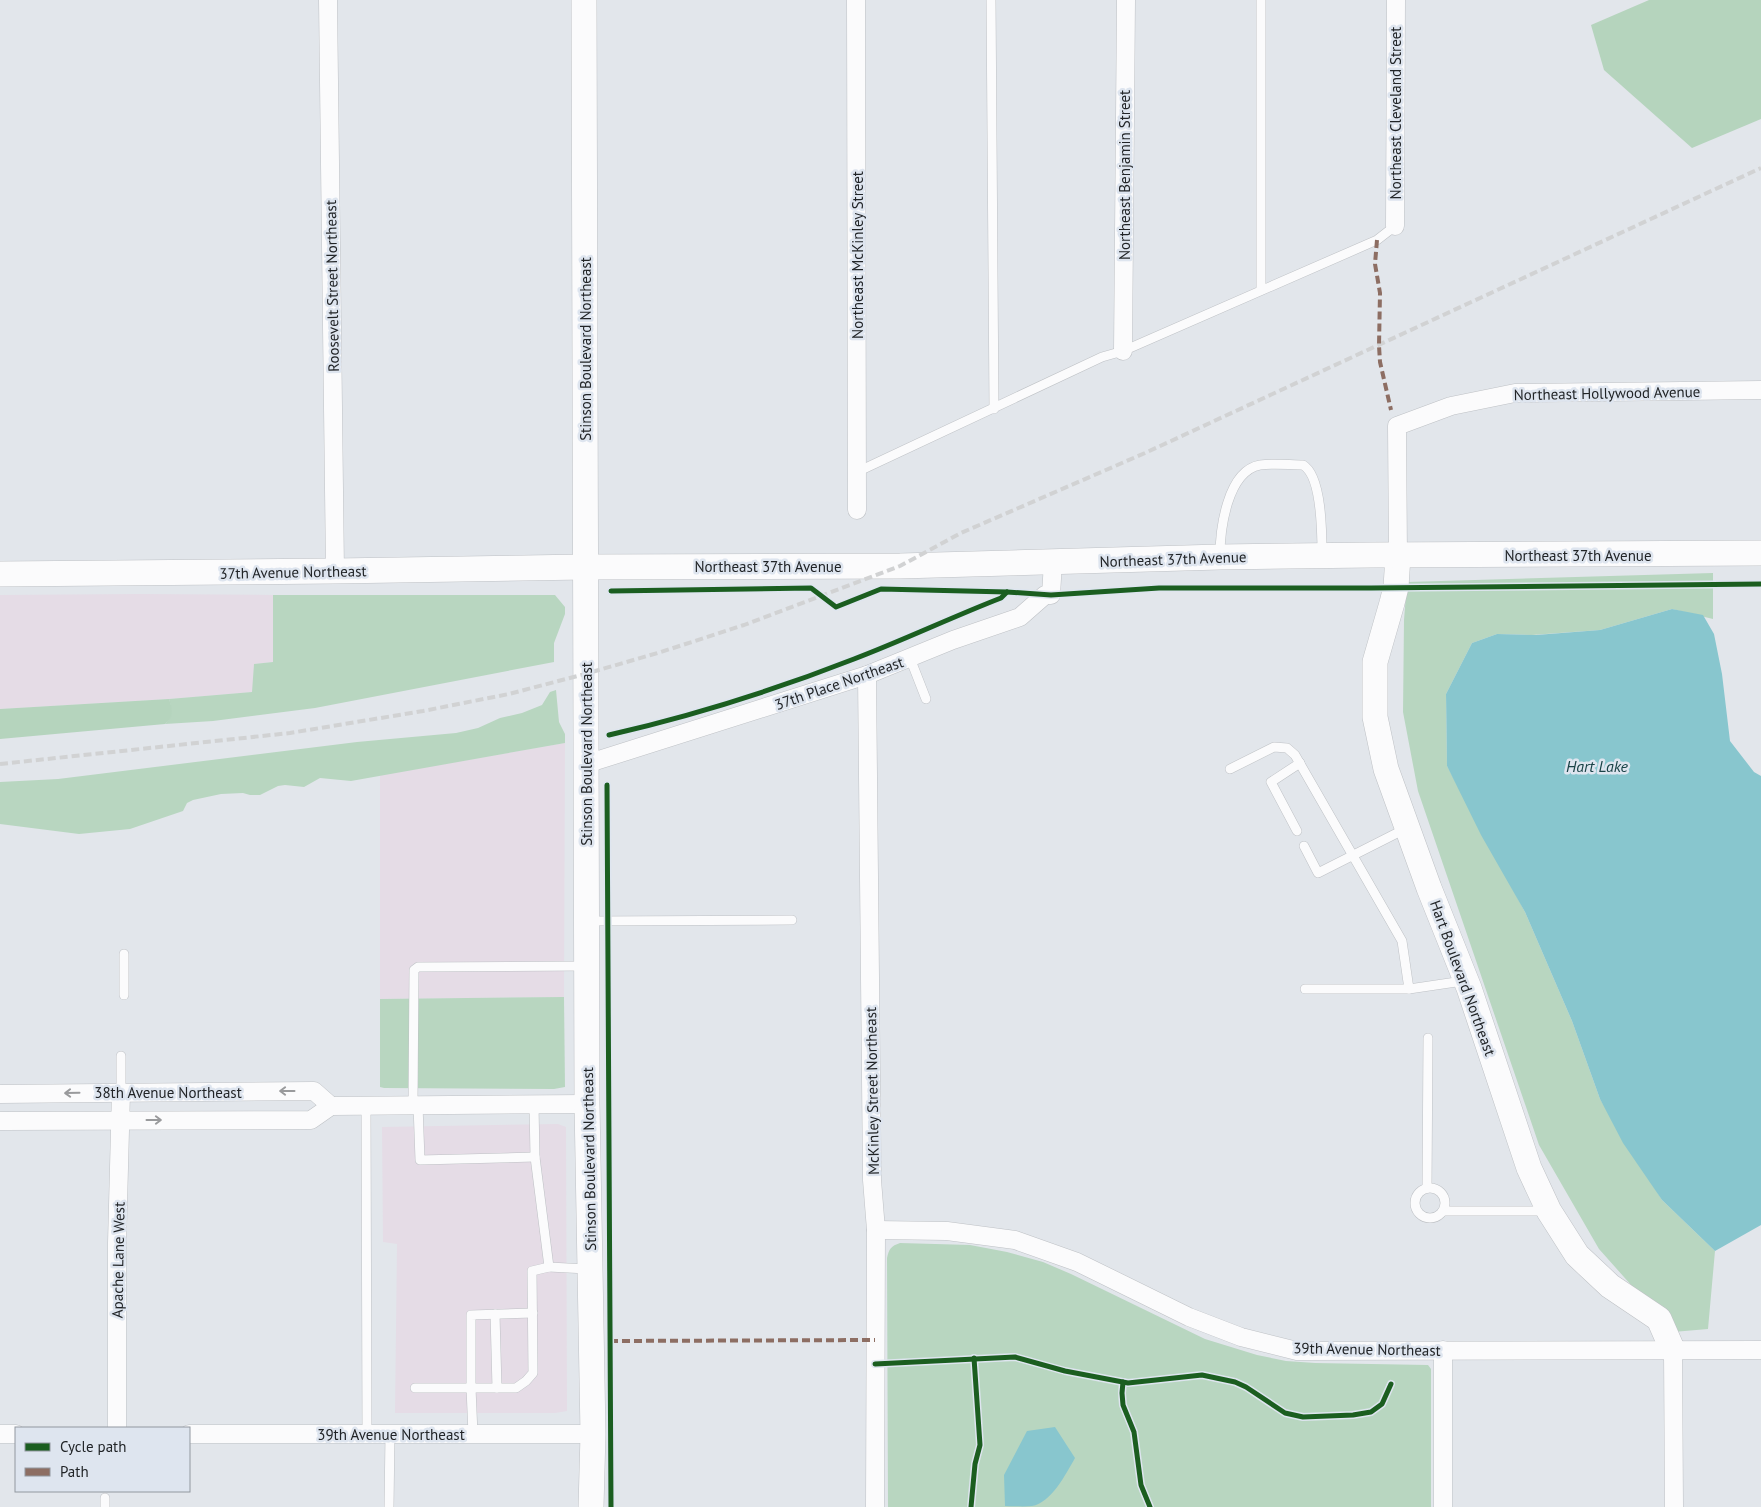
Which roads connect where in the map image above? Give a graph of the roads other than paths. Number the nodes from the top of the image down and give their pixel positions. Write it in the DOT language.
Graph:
graph roads {
  1 [pos="328,0"];
  2 [pos="584,0"];
  3 [pos="856,0"];
  4 [pos="991,0"];
  5 [pos="1126,0"];
  6 [pos="1261,0"];
  7 [pos="1396,0"];
  8 [pos="1395,226"];
  9 [pos="1261,290"];
  10 [pos="1123,351"];
  11 [pos="1761,390"];
  12 [pos="994,409"];
  13 [pos="857,472"];
  14 [pos="857,510"];
  15 [pos="1761,553"];
  16 [pos="1322,556"];
  17 [pos="1398,556"];
  18 [pos="1220,557"];
  19 [pos="1053,562"];
  20 [pos="585,567"];
  21 [pos="335,572"];
  22 [pos="0,574"];
  23 [pos="910,658"];
  24 [pos="867,675"];
  25 [pos="926,699"];
  26 [pos="1300,763"];
  27 [pos="586,764"];
  28 [pos="1230,768"];
  29 [pos="1407,828"];
  30 [pos="1297,831"];
  31 [pos="1304,846"];
  32 [pos="1353,855"];
  33 [pos="792,920"];
  34 [pos="586,921"];
  35 [pos="124,954"];
  36 [pos="587,966"];
  37 [pos="1466,980"];
  38 [pos="1305,989"];
  39 [pos="1409,989"];
  40 [pos="124,995"];
  41 [pos="1428,1038"];
  42 [pos="120,1056"];
  43 [pos="121,1092"];
  44 [pos="0,1094"];
  45 [pos="587,1104"];
  46 [pos="416,1105"];
  47 [pos="534,1105"];
  48 [pos="331,1106"];
  49 [pos="366,1106"];
  50 [pos="120,1120"];
  51 [pos="0,1121"];
  52 [pos="535,1158"];
  53 [pos="1427,1188"];
  54 [pos="1549,1211"];
  55 [pos="1443,1212"];
  56 [pos="876,1230"];
  57 [pos="549,1267"];
  58 [pos="590,1269"];
  59 [pos="533,1313"];
  60 [pos="495,1314"];
  61 [pos="1443,1350"];
  62 [pos="1761,1350"];
  63 [pos="1673,1351"];
  64 [pos="415,1388"];
  65 [pos="471,1388"];
  66 [pos="497,1388"];
  67 [pos="117,1427"];
  68 [pos="0,1434"];
  69 [pos="15,1434"];
  70 [pos="190,1434"];
  71 [pos="367,1434"];
  72 [pos="390,1434"];
  73 [pos="473,1434"];
  74 [pos="593,1434"];
  75 [pos="389,1507"];
  76 [pos="591,1507"];
  77 [pos="875,1507"];
  78 [pos="1443,1507"];
  79 [pos="1674,1507"];
  1 -- 21 [label="street, Roosevelt Street Northeast"];
  2 -- 20 [label="street, Stinson Boulevard Northeast"];
  3 -- 13 [label="street, Northeast McKinley Street"];
  4 -- 12 [label="lane"];
  5 -- 10 [label="street, Northeast Benjamin Street"];
  6 -- 9 [label="lane"];
  7 -- 8 [label="street, Northeast Cleveland Street"];
  8 -- 9 [label="lane"];
  9 -- 10 [label="lane"];
  10 -- 12 [label="lane"];
  11 -- 17 [label="street, Northeast Hollywood Avenue"];
  12 -- 13 [label="lane"];
  13 -- 14 [label="street, Northeast McKinley Street"];
  15 -- 17 [label="street, Northeast 37th Avenue"];
  16 -- 17 [label="street, Northeast 37th Avenue"];
  16 -- 18 [label="street, Northeast 37th Avenue"];
  16 -- 18 [label="lane"];
  17 -- 29 [label="street, Hart Boulevard Northeast"];
  18 -- 19 [label="street, Northeast 37th Avenue"];
  19 -- 20 [label="street, Northeast 37th Avenue"];
  19 -- 23 [label="street, 37th Place Northeast"];
  20 -- 21 [label="street, 37th Avenue Northeast"];
  20 -- 27 [label="street, Stinson Boulevard Northeast"];
  21 -- 22 [label="street, 37th Avenue Northeast"];
  23 -- 24 [label="street, 37th Place Northeast"];
  23 -- 25 [label="lane"];
  24 -- 27 [label="street, 37th Place Northeast"];
  24 -- 56 [label="street, McKinley Street Northeast"];
  26 -- 28 [label="lane"];
  26 -- 30 [label="lane"];
  26 -- 32 [label="lane"];
  27 -- 34 [label="street, Stinson Boulevard Northeast"];
  29 -- 32 [label="lane"];
  29 -- 37 [label="street, Hart Boulevard Northeast"];
  31 -- 32 [label="lane"];
  32 -- 39 [label="lane"];
  33 -- 34 [label="lane"];
  34 -- 36 [label="street, Stinson Boulevard Northeast"];
  35 -- 40 [label="lane"];
  36 -- 45 [label="street, Stinson Boulevard Northeast"];
  36 -- 46 [label="lane"];
  37 -- 39 [label="lane"];
  37 -- 54 [label="street, Hart Boulevard Northeast"];
  38 -- 39 [label="lane"];
  41 -- 53 [label="lane"];
  42 -- 43 [label="lane"];
  43 -- 44 [label="street, 38th Avenue Northeast, one-way"];
  48 -- 43 [label="street, 38th Avenue Northeast, one-way"];
  43 -- 50 [label="street, Apache Lane West"];
  45 -- 47 [label="street"];
  45 -- 58 [label="street, Stinson Boulevard Northeast"];
  46 -- 47 [label="street"];
  46 -- 49 [label="street"];
  46 -- 52 [label="lane"];
  47 -- 52 [label="lane"];
  48 -- 49 [label="street"];
  50 -- 48 [label="street, 38th Avenue Northeast, one-way"];
  49 -- 71 [label="lane"];
  50 -- 51 [label="street, 38th Avenue Northeast"];
  50 -- 67 [label="street, Apache Lane West"];
  52 -- 57 [label="lane"];
  53 -- 55 [label="lane"];
  53 -- 55 [label="lane"];
  54 -- 55 [label="lane"];
  54 -- 63 [label="street, Hart Boulevard Northeast"];
  56 -- 61 [label="street, 39th Avenue Northeast"];
  56 -- 77 [label="street, McKinley Street Northeast"];
  57 -- 58 [label="lane"];
  57 -- 59 [label="lane"];
  58 -- 74 [label="street, Stinson Boulevard Northeast"];
  59 -- 60 [label="lane"];
  59 -- 66 [label="lane"];
  60 -- 65 [label="lane"];
  60 -- 66 [label="lane"];
  61 -- 63 [label="street, 39th Avenue Northeast"];
  61 -- 78 [label="street"];
  62 -- 63 [label="street, 39th Avenue Northeast"];
  63 -- 79 [label="street"];
  64 -- 65 [label="lane"];
  65 -- 66 [label="lane"];
  65 -- 73 [label="lane"];
  68 -- 69 [label="street"];
  70 -- 71 [label="street, 39th Avenue Northeast"];
  71 -- 72 [label="street, 39th Avenue Northeast"];
  72 -- 73 [label="street, 39th Avenue Northeast"];
  72 -- 75 [label="lane"];
  73 -- 74 [label="street, 39th Avenue Northeast"];
  74 -- 76 [label="street, Stinson Boulevard Northeast"];
}
